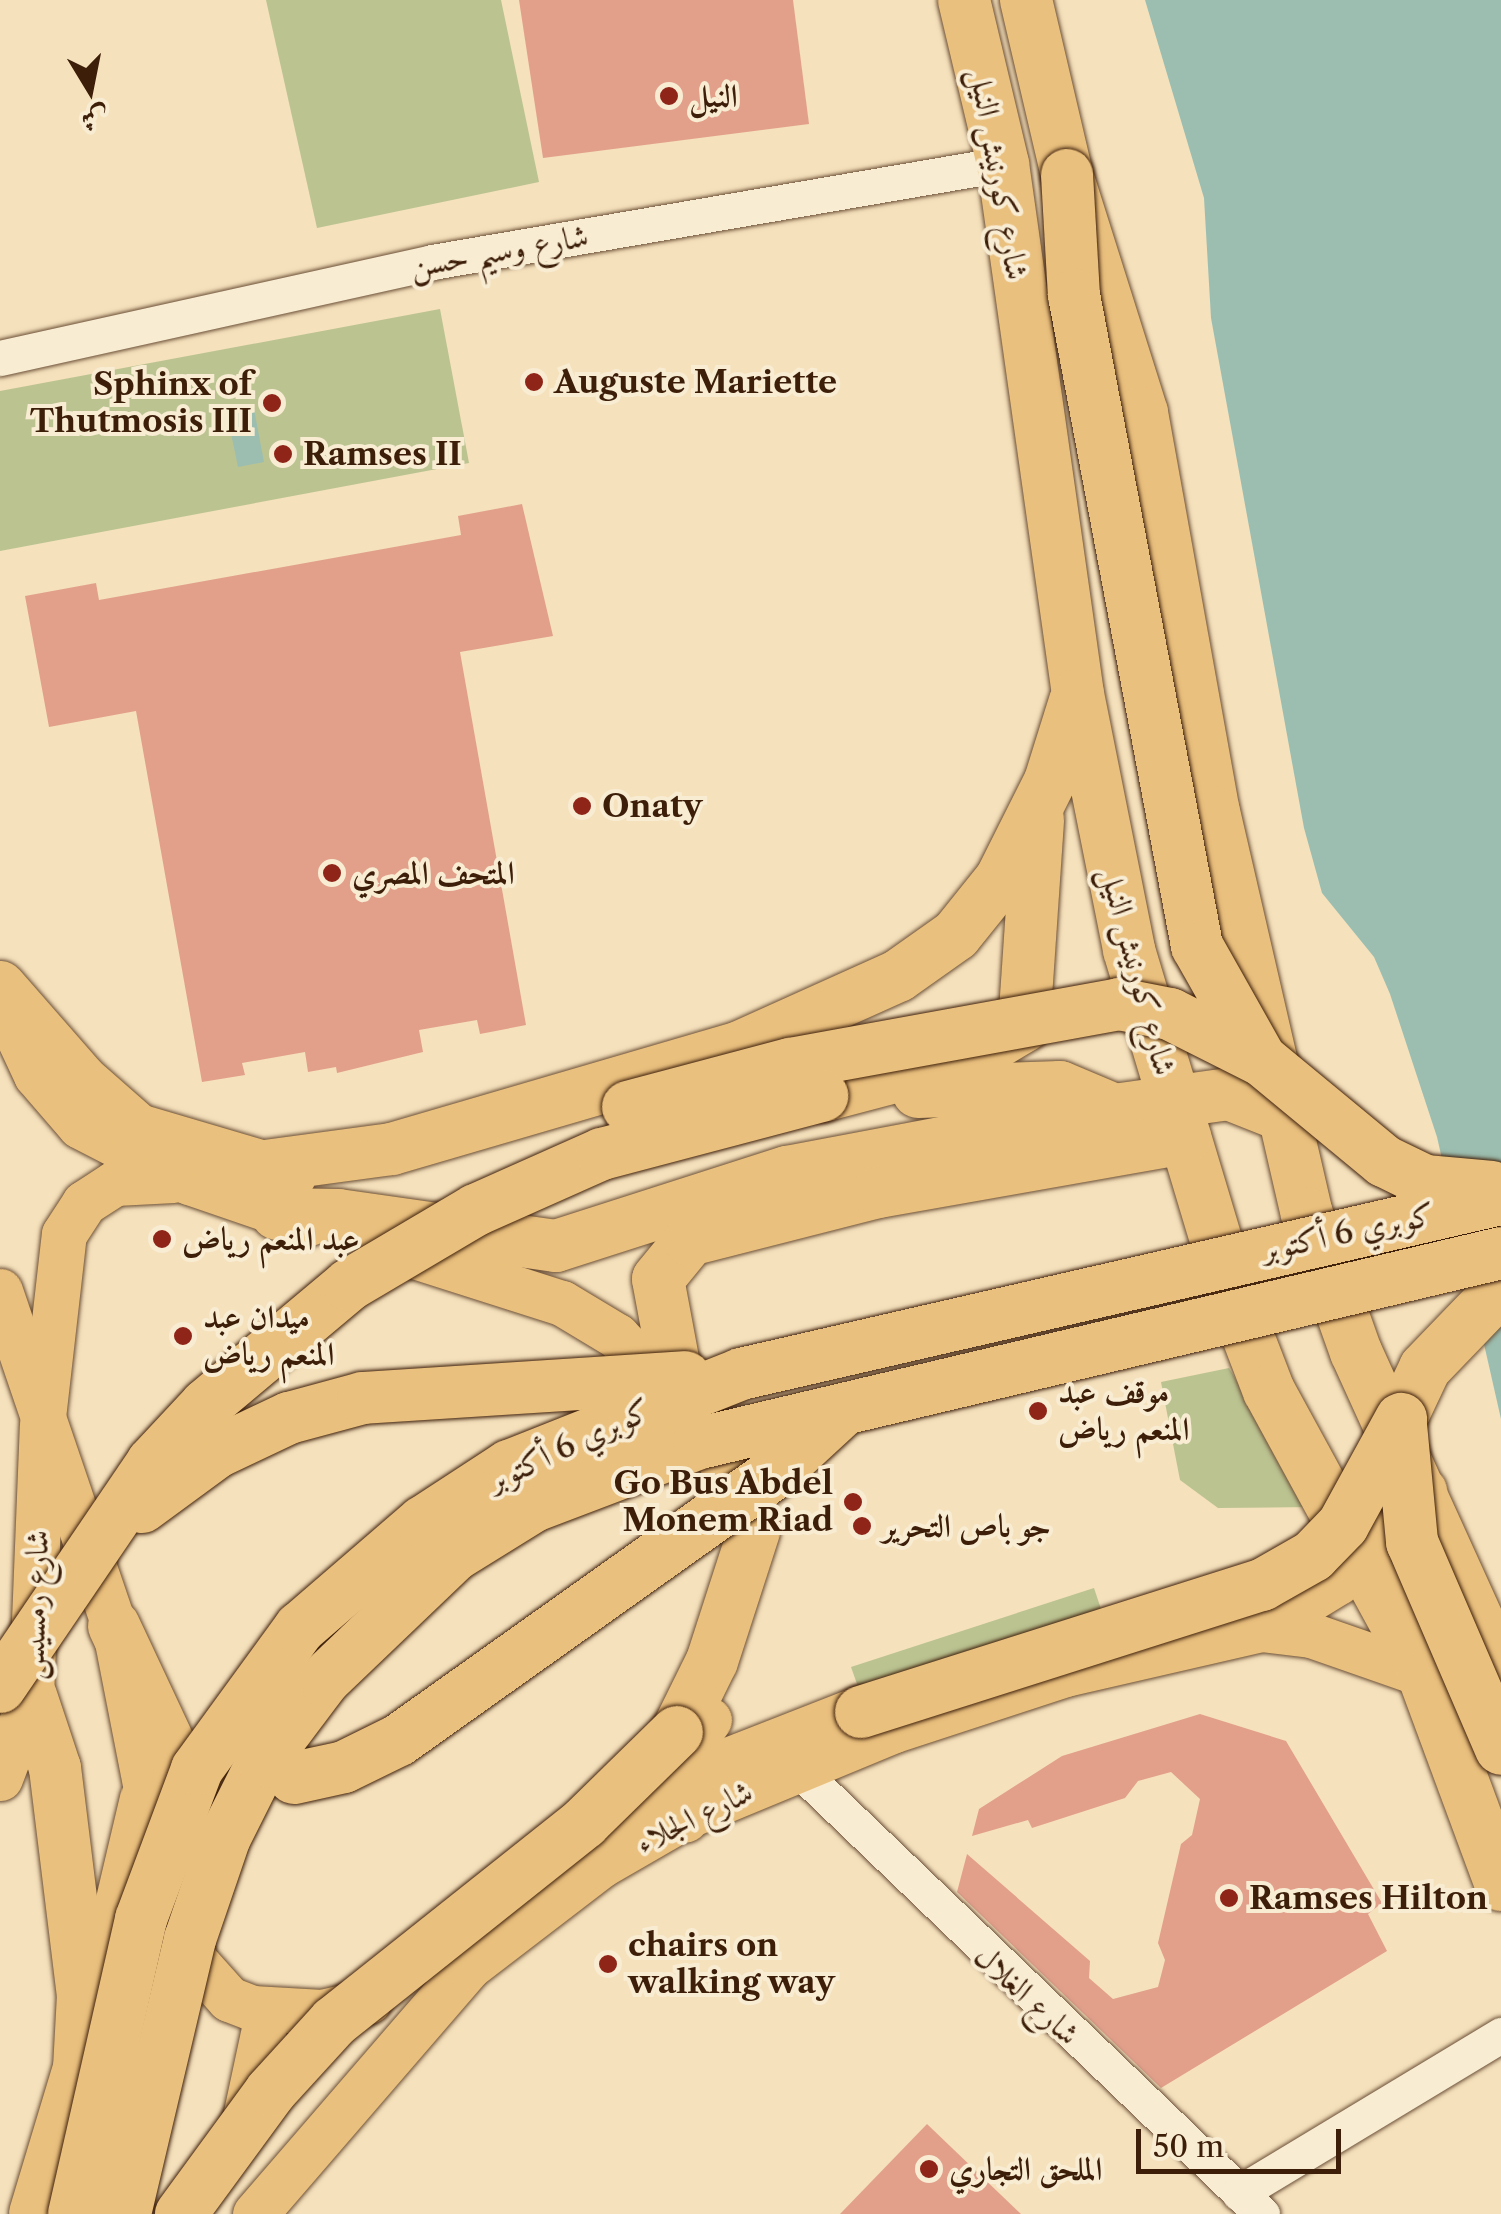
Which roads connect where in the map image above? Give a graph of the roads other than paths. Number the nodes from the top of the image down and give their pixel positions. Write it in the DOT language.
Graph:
graph roads {
  1 [pos="964,0"];
  2 [pos="1026,0"];
  3 [pos="1002,164"];
  4 [pos="1067,175"];
  5 [pos="0,358"];
  6 [pos="1078,694"];
  7 [pos="1039,808"];
  8 [pos="1109,873"];
  9 [pos="1237,910"];
  10 [pos="0,987"];
  11 [pos="0,998"];
  12 [pos="1262,1061"];
  13 [pos="822,1096"];
  14 [pos="1114,1110"];
  15 [pos="1282,1115"];
  16 [pos="1179,1120"];
  17 [pos="189,1182"];
  18 [pos="1501,1188"];
  19 [pos="268,1191"];
  20 [pos="1501,1198"];
  21 [pos="1501,1254"];
  22 [pos="1501,1288"];
  23 [pos="0,1292"];
  24 [pos="741,1374"];
  25 [pos="681,1402"];
  26 [pos="844,1410"];
  27 [pos="1401,1419"];
  28 [pos="42,1426"];
  29 [pos="1424,1490"];
  30 [pos="754,1531"];
  31 [pos="94,1543"];
  32 [pos="1362,1560"];
  33 [pos="114,1626"];
  34 [pos="1261,1629"];
  35 [pos="1499,1666"];
  36 [pos="1427,1686"];
  37 [pos="16,1691"];
  38 [pos="1501,1750"];
  39 [pos="798,1769"];
  40 [pos="0,1778"];
  41 [pos="145,1786"];
  42 [pos="684,1817"];
  43 [pos="601,1865"];
  44 [pos="1501,1885"];
  45 [pos="468,1967"];
  46 [pos="268,2010"];
  47 [pos="1501,2035"];
  48 [pos="260,2066"];
  49 [pos="79,2068"];
  50 [pos="328,2130"];
  51 [pos="1250,2203"];
  52 [pos="35,2214"];
  53 [pos="74,2214"];
  54 [pos="125,2214"];
  55 [pos="181,2214"];
  56 [pos="190,2214"];
  57 [pos="255,2214"];
  1 -- 3 [label="highway, شارع كورنيش النيل"];
  2 -- 4 [label="highway, شارع كورنيش النيل"];
  3 -- 5 [label="street, شارع وسيم حسن"];
  3 -- 6 [label="highway, شارع كورنيش النيل"];
  4 -- 9 [label="highway, شارع كورنيش النيل"];
  4 -- 12 [label="highway, bridge"];
  6 -- 7 [label="highway"];
  6 -- 8 [label="highway, شارع كورنيش النيل"];
  7 -- 13 [label="highway"];
  7 -- 19 [label="highway"];
  8 -- 9 [label="highway"];
  8 -- 16 [label="highway, شارع كورنيش النيل"];
  9 -- 15 [label="highway, شارع كورنيش النيل"];
  10 -- 19 [label="highway"];
  11 -- 17 [label="main road"];
  12 -- 18 [label="highway, bridge"];
  12 -- 19 [label="highway, bridge"];
  13 -- 14 [label="highway"];
  13 -- 31 [label="highway, bridge"];
  14 -- 16 [label="highway"];
  14 -- 19 [label="highway"];
  15 -- 16 [label="highway"];
  15 -- 29 [label="highway, شارع كورنيش النيل"];
  16 -- 25 [label="highway"];
  16 -- 32 [label="highway, شارع كورنيش النيل"];
  17 -- 19 [label="main road"];
  17 -- 28 [label="main road, شارع رمسيس"];
  19 -- 25 [label="main road"];
  20 -- 24 [label="highway, كوبري 6 أكتوبر, bridge"];
  21 -- 26 [label="highway, كوبري 6 أكتوبر, bridge"];
  22 -- 27 [label="highway"];
  23 -- 28 [label="main road"];
  24 -- 31 [label="highway, bridge"];
  24 -- 53 [label="highway, كوبري 6 أكتوبر, bridge"];
  25 -- 30 [label="main road"];
  26 -- 33 [label="highway, bridge"];
  26 -- 54 [label="highway, كوبري 6 أكتوبر, bridge"];
  27 -- 38 [label="highway, bridge"];
  27 -- 42 [label="highway, bridge"];
  28 -- 33 [label="main road"];
  28 -- 37 [label="main road, شارع رمسيس"];
  29 -- 32 [label="main road, شارع الجلاء"];
  29 -- 35 [label="highway, شارع كورنيش النيل"];
  30 -- 43 [label="main road"];
  30 -- 55 [label="highway, bridge"];
  31 -- 37 [label="highway, bridge"];
  32 -- 34 [label="main road, شارع الجلاء"];
  32 -- 36 [label="highway, شارع كورنيش النيل"];
  33 -- 41 [label="main road"];
  34 -- 36 [label="main road, شارع الجلاء"];
  34 -- 39 [label="main road, شارع الجلاء"];
  35 -- 36 [label="highway"];
  36 -- 44 [label="highway, شارع كورنيش النيل"];
  37 -- 40 [label="main road, شارع رمسيس"];
  37 -- 49 [label="highway"];
  39 -- 42 [label="main road, شارع الجلاء"];
  39 -- 51 [label="street, شارع الغلال"];
  41 -- 46 [label="main road"];
  41 -- 49 [label="main road"];
  42 -- 43 [label="main road, شارع الجلاء"];
  43 -- 45 [label="main road, شارع الجلاء"];
  45 -- 46 [label="main road"];
  45 -- 50 [label="main road, شارع الجلاء"];
  46 -- 48 [label="main road"];
  47 -- 51 [label="street"];
  48 -- 50 [label="main road"];
  48 -- 56 [label="main road"];
  49 -- 52 [label="highway"];
  50 -- 57 [label="main road, شارع الجلاء"];
}
